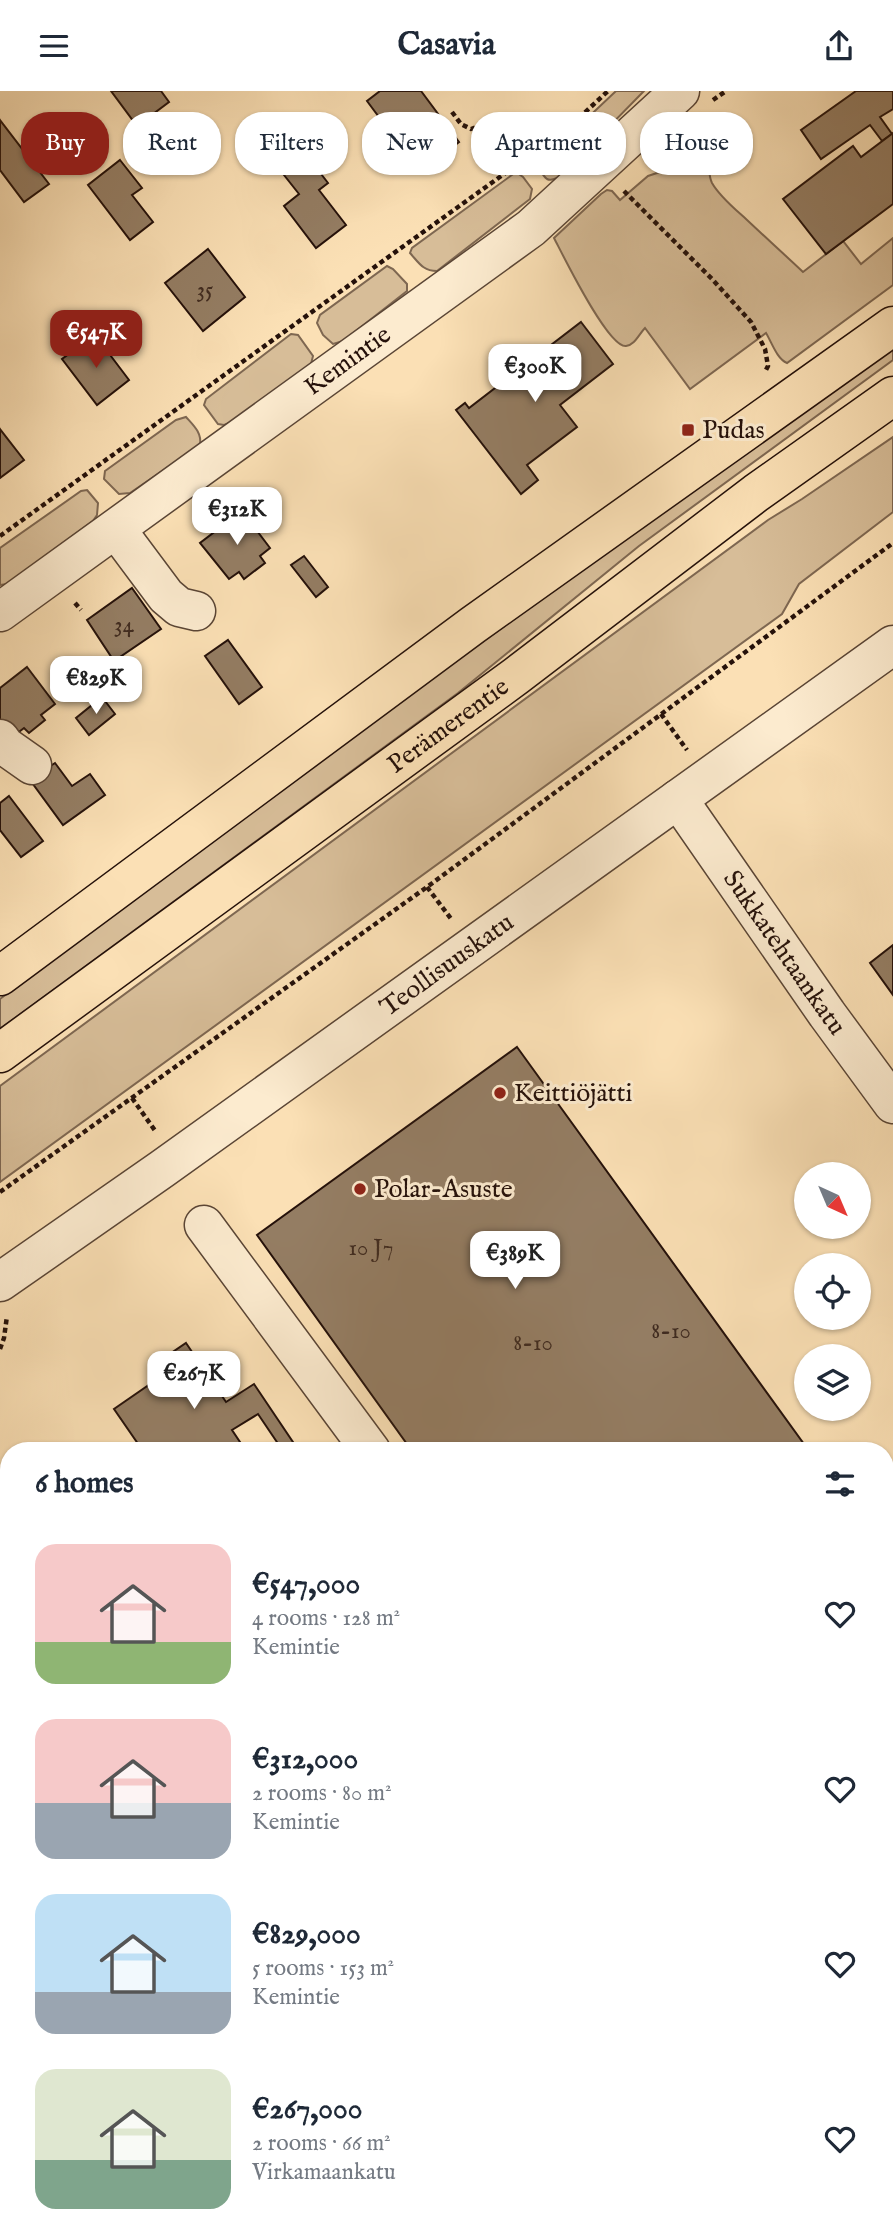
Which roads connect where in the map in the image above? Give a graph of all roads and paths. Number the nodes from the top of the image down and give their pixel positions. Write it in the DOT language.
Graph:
graph roads {
  1 [pos="608,91"];
  2 [pos="680,91"];
  3 [pos="457,119"];
  4 [pos="471,129"];
  5 [pos="619,185"];
  6 [pos="893,325"];
  7 [pos="764,375"];
  8 [pos="893,396"];
  9 [pos="116,529"];
  10 [pos="0,536"];
  11 [pos="893,543"];
  12 [pos="196,611"];
  13 [pos="0,612"];
  14 [pos="893,645"];
  15 [pos="0,739"];
  16 [pos="32,765"];
  17 [pos="678,799"];
  18 [pos="426,887"];
  19 [pos="453,921"];
  20 [pos="0,976"];
  21 [pos="0,1053"];
  22 [pos="132,1098"];
  23 [pos="893,1104"];
  24 [pos="156,1132"];
  25 [pos="0,1192"];
  26 [pos="204,1226"];
  27 [pos="3,1297"];
  28 [pos="0,1349"];
  29 [pos="364,1442"];
  1 -- 10 [label="path"];
  2 -- 9 [label="street, Kemintie"];
  3 -- 4 [label="path"];
  5 -- 7 [label="path"];
  6 -- 20 [label="highway"];
  8 -- 21 [label="highway, Perämerentie"];
  9 -- 12 [label="street"];
  9 -- 13 [label="street, Kemintie"];
  11 -- 18 [label="path"];
  14 -- 17 [label="street, Teollisuuskatu"];
  15 -- 16 [label="street"];
  17 -- 23 [label="street, Sukkatehtaankatu"];
  17 -- 27 [label="street, Teollisuuskatu"];
  18 -- 19 [label="path"];
  18 -- 22 [label="path"];
  22 -- 24 [label="path"];
  22 -- 25 [label="path"];
  26 -- 29 [label="street"];
  27 -- 28 [label="path"];
}
